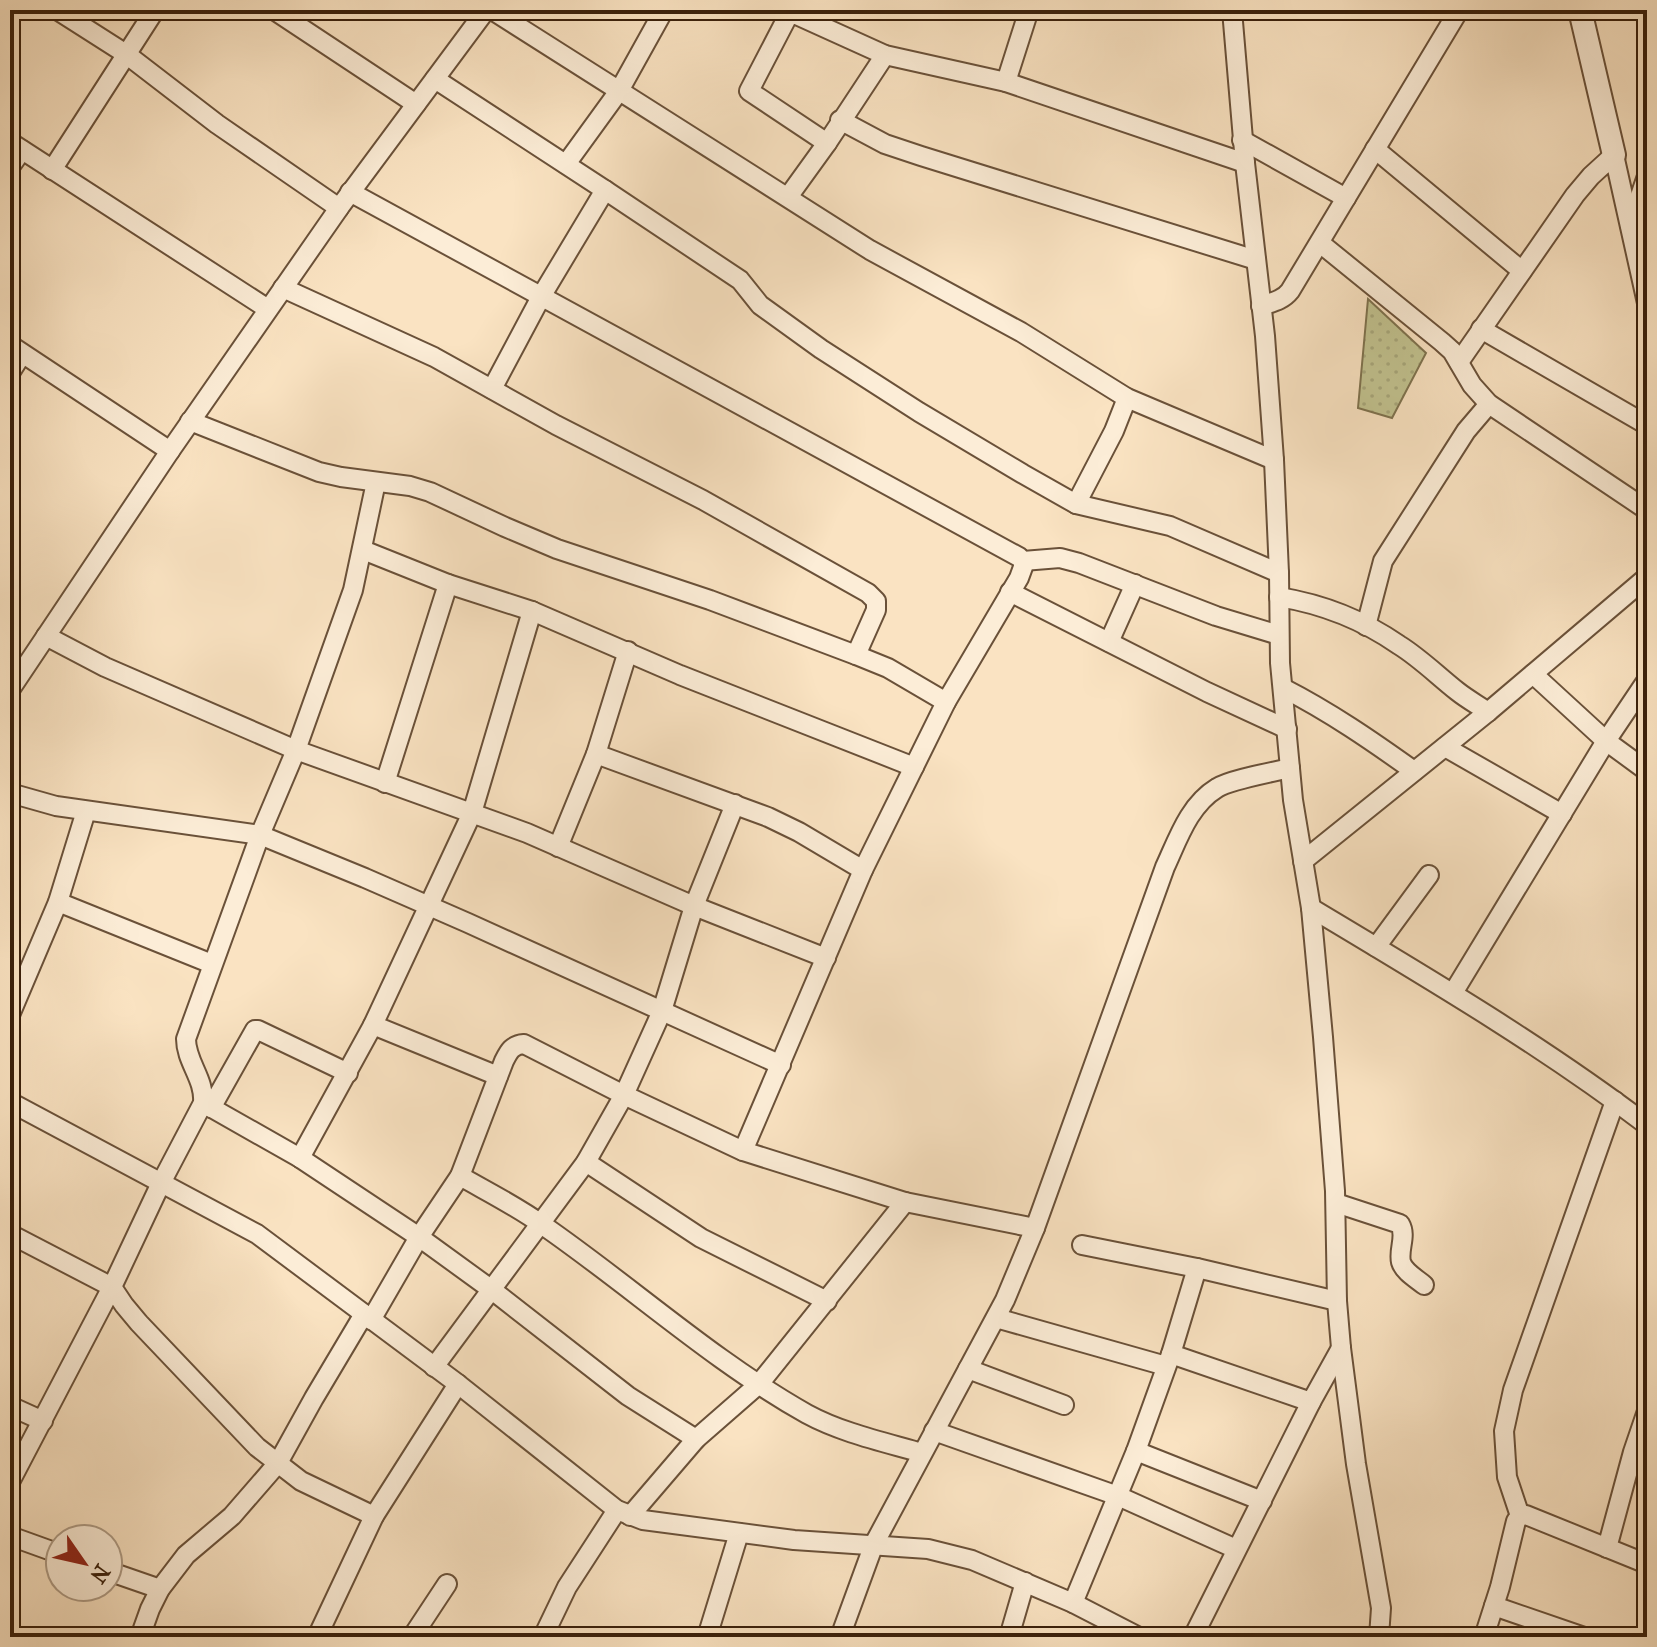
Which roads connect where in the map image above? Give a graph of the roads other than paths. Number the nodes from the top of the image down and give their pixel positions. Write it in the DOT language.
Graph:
graph roads {
  1 [pos="57,10"];
  2 [pos="155,10"];
  3 [pos="274,10"];
  4 [pos="489,10"];
  5 [pos="664,10"];
  6 [pos="1029,10"];
  7 [pos="1232,10"];
  8 [pos="1459,10"];
  9 [pos="1580,10"];
  10 [pos="791,11"];
  11 [pos="126,54"];
  12 [pos="885,55"];
  13 [pos="435,79"];
  14 [pos="1006,82"];
  15 [pos="619,91"];
  16 [pos="416,104"];
  17 [pos="840,120"];
  18 [pos="1242,140"];
  19 [pos="827,143"];
  20 [pos="16,146"];
  21 [pos="1375,149"];
  22 [pos="1614,155"];
  23 [pos="1245,163"];
  24 [pos="566,164"];
  25 [pos="10,167"];
  26 [pos="52,170"];
  27 [pos="1647,176"];
  28 [pos="605,190"];
  29 [pos="350,192"];
  30 [pos="788,197"];
  31 [pos="1346,198"];
  32 [pos="339,208"];
  33 [pos="1639,229"];
  34 [pos="1320,243"];
  35 [pos="1256,260"];
  36 [pos="1522,271"];
  37 [pos="283,288"];
  38 [pos="542,295"];
  39 [pos="1647,303"];
  40 [pos="1261,306"];
  41 [pos="268,309"];
  42 [pos="1481,329"];
  43 [pos="16,350"];
  44 [pos="1459,362"];
  45 [pos="10,373"];
  46 [pos="492,389"];
  47 [pos="1127,398"];
  48 [pos="1489,404"];
  49 [pos="190,421"];
  50 [pos="1647,425"];
  51 [pos="170,451"];
  52 [pos="1274,460"];
  53 [pos="376,482"];
  54 [pos="1076,504"];
  55 [pos="1647,510"];
  56 [pos="363,550"];
  57 [pos="1023,561"];
  58 [pos="1279,573"];
  59 [pos="1647,577"];
  60 [pos="448,584"];
  61 [pos="1135,584"];
  62 [pos="1010,592"];
  63 [pos="1279,597"];
  64 [pos="532,611"];
  65 [pos="1366,626"];
  66 [pos="1279,635"];
  67 [pos="46,636"];
  68 [pos="1109,642"];
  69 [pos="628,651"];
  70 [pos="856,655"];
  71 [pos="1533,674"];
  72 [pos="1647,680"];
  73 [pos="1283,688"];
  74 [pos="10,690"];
  75 [pos="946,702"];
  76 [pos="1488,712"];
  77 [pos="1287,729"];
  78 [pos="1606,741"];
  79 [pos="1445,747"];
  80 [pos="296,750"];
  81 [pos="596,754"];
  82 [pos="914,767"];
  83 [pos="1290,768"];
  84 [pos="1414,771"];
  85 [pos="1647,771"];
  86 [pos="385,783"];
  87 [pos="10,793"];
  88 [pos="735,804"];
  89 [pos="86,811"];
  90 [pos="472,813"];
  91 [pos="1562,814"];
  92 [pos="260,835"];
  93 [pos="558,847"];
  94 [pos="1303,861"];
  95 [pos="863,870"];
  96 [pos="1429,875"];
  97 [pos="58,902"];
  98 [pos="429,906"];
  99 [pos="694,906"];
  100 [pos="1311,908"];
  101 [pos="1376,947"];
  102 [pos="826,958"];
  103 [pos="212,964"];
  104 [pos="1453,993"];
  105 [pos="662,1011"];
  106 [pos="10,1015"];
  107 [pos="373,1025"];
  108 [pos="781,1065"];
  109 [pos="348,1073"];
  110 [pos="498,1076"];
  111 [pos="624,1095"];
  112 [pos="1615,1101"];
  113 [pos="10,1102"];
  114 [pos="207,1106"];
  115 [pos="1647,1125"];
  116 [pos="743,1151"];
  117 [pos="300,1158"];
  118 [pos="586,1162"];
  119 [pos="460,1176"];
  120 [pos="161,1183"];
  121 [pos="905,1202"];
  122 [pos="1336,1203"];
  123 [pos="542,1224"];
  124 [pos="1035,1228"];
  125 [pos="419,1237"];
  126 [pos="13,1242"];
  127 [pos="1082,1245"];
  128 [pos="1197,1268"];
  129 [pos="1424,1285"];
  130 [pos="112,1287"];
  131 [pos="492,1290"];
  132 [pos="827,1301"];
  133 [pos="1337,1301"];
  134 [pos="368,1317"];
  135 [pos="996,1318"];
  136 [pos="1341,1348"];
  137 [pos="1168,1360"];
  138 [pos="434,1367"];
  139 [pos="968,1369"];
  140 [pos="458,1384"];
  141 [pos="759,1384"];
  142 [pos="1311,1402"];
  143 [pos="1064,1405"];
  144 [pos="10,1406"];
  145 [pos="1647,1411"];
  146 [pos="43,1421"];
  147 [pos="934,1431"];
  148 [pos="696,1439"];
  149 [pos="1136,1451"];
  150 [pos="922,1453"];
  151 [pos="278,1463"];
  152 [pos="10,1482"];
  153 [pos="1118,1496"];
  154 [pos="1262,1501"];
  155 [pos="624,1513"];
  156 [pos="374,1516"];
  157 [pos="1520,1516"];
  158 [pos="739,1533"];
  159 [pos="10,1536"];
  160 [pos="874,1544"];
  161 [pos="44,1548"];
  162 [pos="1607,1548"];
  163 [pos="1236,1549"];
  164 [pos="1647,1564"];
  165 [pos="124,1577"];
  166 [pos="1025,1582"];
  167 [pos="447,1584"];
  168 [pos="160,1589"];
  169 [pos="1073,1603"];
  170 [pos="1494,1606"];
  171 [pos="140,1637"];
  172 [pos="317,1637"];
  173 [pos="412,1637"];
  174 [pos="543,1637"];
  175 [pos="707,1637"];
  176 [pos="840,1637"];
  177 [pos="1009,1637"];
  178 [pos="1139,1637"];
  179 [pos="1193,1637"];
  180 [pos="1379,1637"];
  181 [pos="1484,1637"];
  182 [pos="1584,1637"];
  1 -- 11 [label="street"];
  2 -- 11 [label="street"];
  3 -- 16 [label="street"];
  4 -- 13 [label="street"];
  4 -- 15 [label="street"];
  5 -- 15 [label="street"];
  6 -- 14 [label="street"];
  7 -- 18 [label="street"];
  8 -- 21 [label="street"];
  9 -- 22 [label="street"];
  10 -- 12 [label="street"];
  10 -- 19 [label="street"];
  11 -- 26 [label="street"];
  11 -- 32 [label="street"];
  12 -- 14 [label="street"];
  12 -- 17 [label="street"];
  13 -- 16 [label="street"];
  13 -- 24 [label="street"];
  14 -- 23 [label="street"];
  15 -- 24 [label="street"];
  15 -- 30 [label="street"];
  16 -- 29 [label="street"];
  17 -- 19 [label="street"];
  17 -- 35 [label="street"];
  18 -- 23 [label="street"];
  18 -- 31 [label="street"];
  19 -- 30 [label="street"];
  20 -- 25 [label="street"];
  20 -- 26 [label="street"];
  21 -- 31 [label="street"];
  21 -- 36 [label="street"];
  22 -- 33 [label="street"];
  22 -- 36 [label="street"];
  23 -- 35 [label="street"];
  24 -- 28 [label="street"];
  26 -- 41 [label="street"];
  27 -- 33 [label="street"];
  28 -- 38 [label="street"];
  28 -- 54 [label="street"];
  29 -- 32 [label="street"];
  29 -- 38 [label="street"];
  30 -- 47 [label="street"];
  31 -- 34 [label="street"];
  32 -- 37 [label="street"];
  33 -- 39 [label="street"];
  34 -- 40 [label="street"];
  34 -- 44 [label="street"];
  35 -- 40 [label="street"];
  36 -- 42 [label="street"];
  37 -- 41 [label="street"];
  37 -- 46 [label="street"];
  38 -- 46 [label="street"];
  38 -- 57 [label="street"];
  40 -- 52 [label="street"];
  41 -- 49 [label="street"];
  42 -- 44 [label="street"];
  42 -- 50 [label="street"];
  43 -- 45 [label="street"];
  43 -- 51 [label="street"];
  44 -- 48 [label="street"];
  46 -- 70 [label="street"];
  47 -- 52 [label="street"];
  47 -- 54 [label="street"];
  48 -- 55 [label="street"];
  48 -- 65 [label="street"];
  49 -- 51 [label="street"];
  49 -- 53 [label="street"];
  51 -- 67 [label="street"];
  52 -- 58 [label="street"];
  53 -- 56 [label="street"];
  53 -- 70 [label="street"];
  54 -- 58 [label="street"];
  56 -- 60 [label="street"];
  56 -- 80 [label="street"];
  57 -- 61 [label="street"];
  57 -- 62 [label="street"];
  58 -- 63 [label="street"];
  59 -- 71 [label="street"];
  60 -- 64 [label="street"];
  60 -- 86 [label="street"];
  61 -- 66 [label="street"];
  61 -- 68 [label="street"];
  62 -- 68 [label="street"];
  62 -- 75 [label="street"];
  63 -- 65 [label="street"];
  63 -- 66 [label="street"];
  64 -- 69 [label="street"];
  64 -- 90 [label="street"];
  65 -- 76 [label="street"];
  66 -- 73 [label="street"];
  67 -- 74 [label="street"];
  67 -- 80 [label="street"];
  68 -- 77 [label="street"];
  69 -- 81 [label="street"];
  69 -- 82 [label="street"];
  70 -- 75 [label="street"];
  71 -- 76 [label="street"];
  71 -- 78 [label="street"];
  72 -- 78 [label="street"];
  73 -- 77 [label="street"];
  73 -- 84 [label="street"];
  75 -- 82 [label="street"];
  76 -- 79 [label="street"];
  77 -- 83 [label="street"];
  78 -- 85 [label="street"];
  78 -- 91 [label="street"];
  79 -- 84 [label="street"];
  79 -- 91 [label="street"];
  80 -- 86 [label="street"];
  80 -- 92 [label="street"];
  81 -- 88 [label="street"];
  81 -- 93 [label="street"];
  82 -- 95 [label="street"];
  83 -- 94 [label="street"];
  83 -- 124 [label="street"];
  84 -- 94 [label="street"];
  86 -- 90 [label="street"];
  87 -- 89 [label="street"];
  88 -- 95 [label="street"];
  88 -- 99 [label="street"];
  89 -- 92 [label="street"];
  89 -- 97 [label="street"];
  90 -- 93 [label="street"];
  90 -- 98 [label="street"];
  91 -- 104 [label="street"];
  92 -- 98 [label="street"];
  92 -- 103 [label="street"];
  93 -- 99 [label="street"];
  94 -- 100 [label="street"];
  95 -- 102 [label="street"];
  96 -- 101 [label="street"];
  97 -- 103 [label="street"];
  97 -- 106 [label="street"];
  98 -- 105 [label="street"];
  98 -- 107 [label="street"];
  99 -- 102 [label="street"];
  99 -- 105 [label="street"];
  100 -- 101 [label="street"];
  100 -- 122 [label="street"];
  101 -- 104 [label="street"];
  102 -- 108 [label="street"];
  103 -- 114 [label="street"];
  104 -- 112 [label="street"];
  105 -- 108 [label="street"];
  105 -- 111 [label="street"];
  107 -- 109 [label="street"];
  107 -- 110 [label="street"];
  108 -- 116 [label="street"];
  109 -- 114 [label="street"];
  109 -- 117 [label="street"];
  110 -- 111 [label="street"];
  110 -- 119 [label="street"];
  111 -- 116 [label="street"];
  111 -- 118 [label="street"];
  112 -- 115 [label="street"];
  112 -- 157 [label="street"];
  113 -- 120 [label="street"];
  114 -- 117 [label="street"];
  114 -- 120 [label="street"];
  116 -- 121 [label="street"];
  117 -- 125 [label="street"];
  118 -- 123 [label="street"];
  118 -- 132 [label="street"];
  119 -- 123 [label="street"];
  119 -- 125 [label="street"];
  120 -- 130 [label="street"];
  120 -- 134 [label="street"];
  121 -- 124 [label="street"];
  121 -- 132 [label="street"];
  122 -- 129 [label="street"];
  122 -- 133 [label="street"];
  123 -- 131 [label="street"];
  123 -- 141 [label="street"];
  124 -- 135 [label="street"];
  125 -- 131 [label="street"];
  125 -- 134 [label="street"];
  126 -- 130 [label="street"];
  127 -- 128 [label="street"];
  128 -- 133 [label="street"];
  128 -- 137 [label="street"];
  130 -- 146 [label="street"];
  130 -- 151 [label="street"];
  131 -- 138 [label="street"];
  131 -- 148 [label="street"];
  132 -- 141 [label="street"];
  133 -- 136 [label="street"];
  134 -- 138 [label="street"];
  134 -- 151 [label="street"];
  135 -- 137 [label="street"];
  135 -- 139 [label="street"];
  136 -- 142 [label="street"];
  136 -- 180 [label="street"];
  137 -- 142 [label="street"];
  137 -- 149 [label="street"];
  138 -- 140 [label="street"];
  139 -- 143 [label="street"];
  139 -- 147 [label="street"];
  140 -- 155 [label="street"];
  140 -- 156 [label="street"];
  141 -- 148 [label="street"];
  141 -- 150 [label="street"];
  142 -- 154 [label="street"];
  144 -- 146 [label="street"];
  145 -- 162 [label="street"];
  146 -- 152 [label="street"];
  147 -- 150 [label="street"];
  147 -- 153 [label="street"];
  148 -- 155 [label="street"];
  149 -- 153 [label="street"];
  149 -- 154 [label="street"];
  150 -- 160 [label="street"];
  151 -- 156 [label="street"];
  151 -- 168 [label="street"];
  153 -- 163 [label="street"];
  153 -- 169 [label="street"];
  154 -- 163 [label="street"];
  155 -- 158 [label="street"];
  155 -- 174 [label="street"];
  156 -- 172 [label="street"];
  157 -- 162 [label="street"];
  157 -- 170 [label="street"];
  158 -- 160 [label="street"];
  158 -- 175 [label="street"];
  159 -- 161 [label="street"];
  160 -- 166 [label="street"];
  160 -- 176 [label="street"];
  162 -- 164 [label="street"];
  163 -- 179 [label="street"];
  165 -- 168 [label="street"];
  166 -- 169 [label="street"];
  166 -- 177 [label="street"];
  167 -- 173 [label="street"];
  168 -- 171 [label="street"];
  169 -- 178 [label="street"];
  170 -- 181 [label="street"];
  170 -- 182 [label="street"];
}
